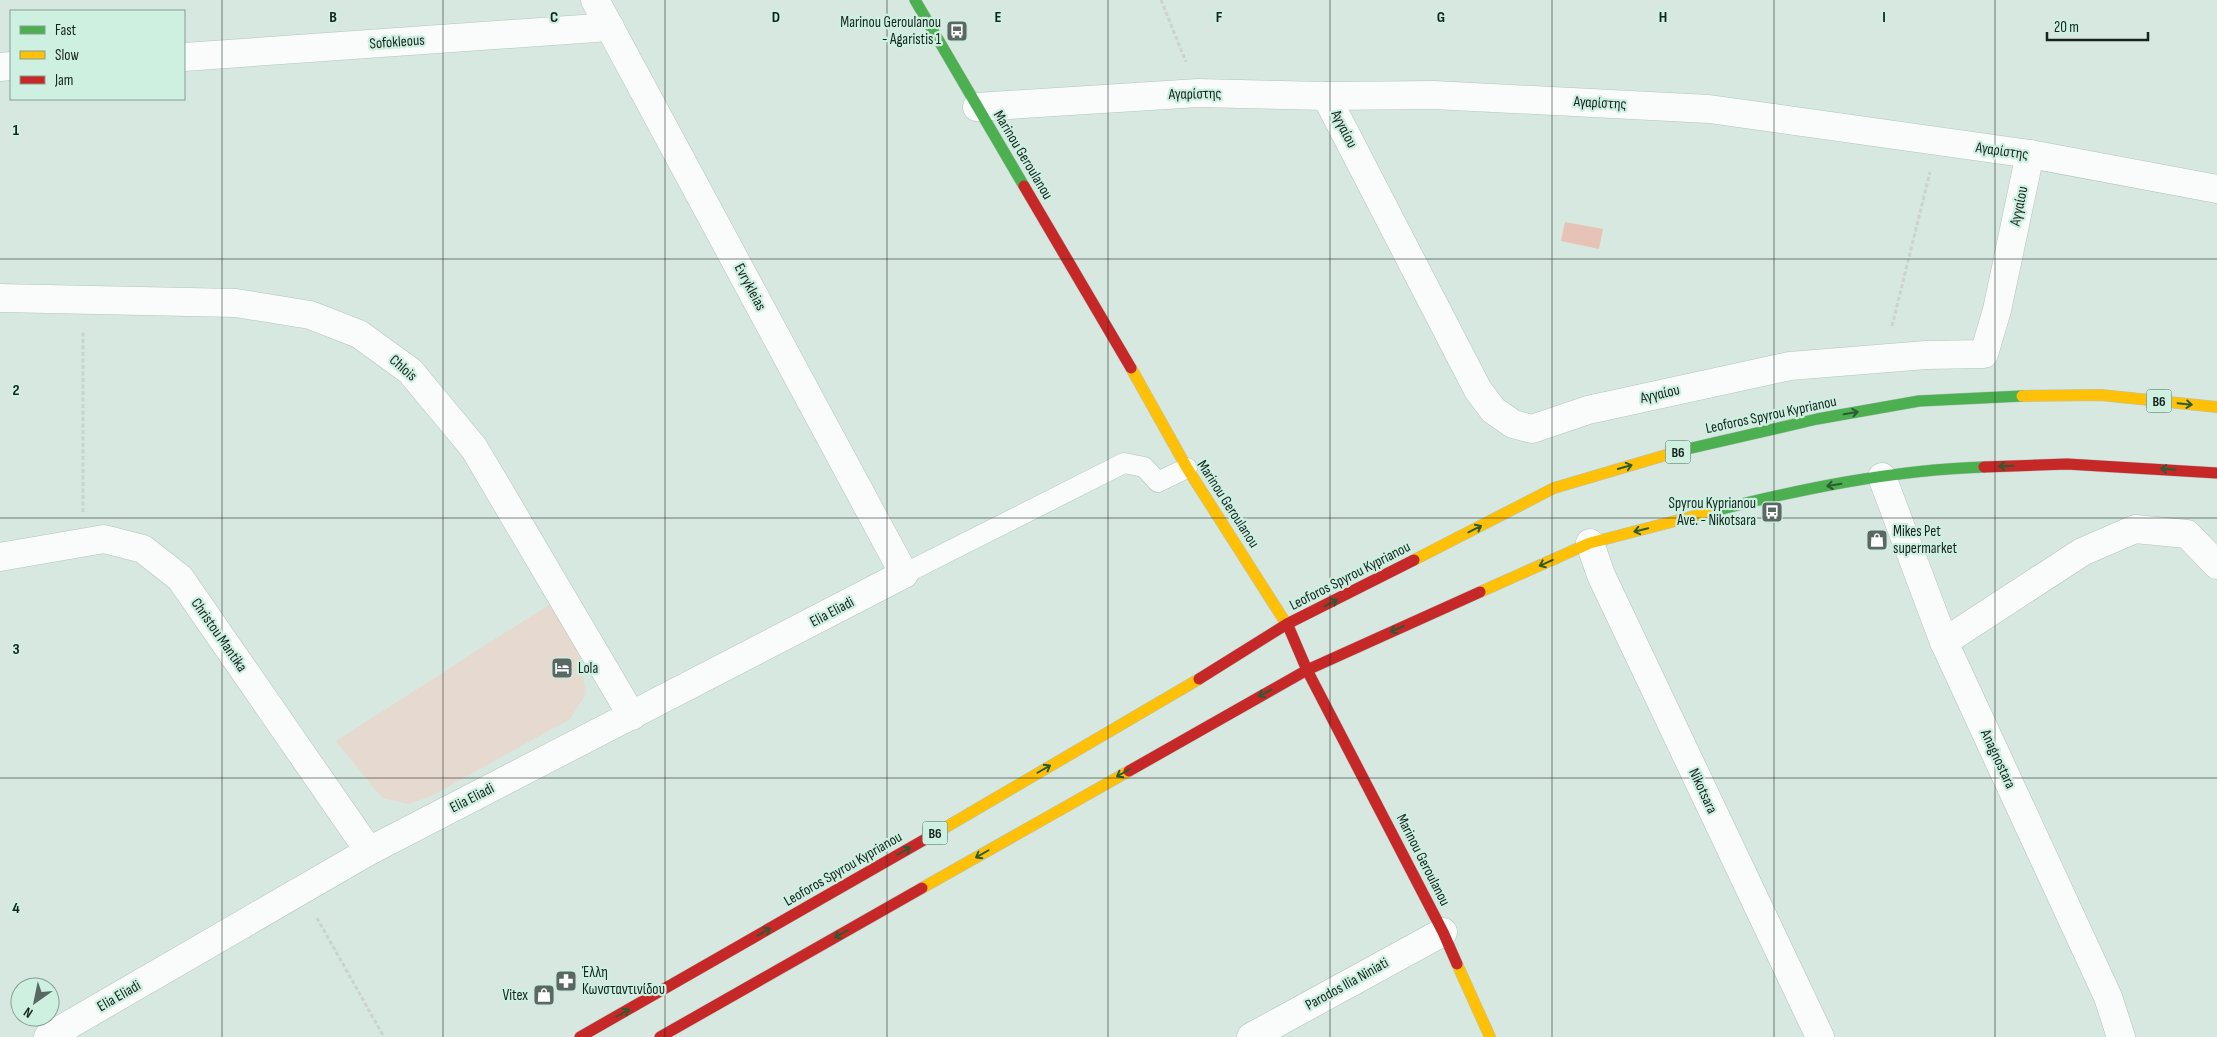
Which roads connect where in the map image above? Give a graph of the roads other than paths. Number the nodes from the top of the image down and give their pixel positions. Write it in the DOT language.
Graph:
graph roads {
  1 [pos="595,0"];
  2 [pos="915,0"];
  3 [pos="610,27"];
  4 [pos="185,58"];
  5 [pos="1326,96"];
  6 [pos="977,107"];
  7 [pos="2030,154"];
  8 [pos="2217,189"];
  9 [pos="0,298"];
  10 [pos="2217,407"];
  11 [pos="1187,468"];
  12 [pos="2217,474"];
  13 [pos="1882,477"];
  14 [pos="1590,543"];
  15 [pos="0,557"];
  16 [pos="2217,565"];
  17 [pos="904,574"];
  18 [pos="1287,624"];
  19 [pos="1944,642"];
  20 [pos="1307,670"];
  21 [pos="632,716"];
  22 [pos="369,851"];
  23 [pos="1443,932"];
  24 [pos="48,1037"];
  25 [pos="580,1037"];
  26 [pos="660,1037"];
  27 [pos="1251,1037"];
  28 [pos="1490,1037"];
  29 [pos="1820,1037"];
  30 [pos="2121,1037"];
  1 -- 3 [label="street, Evrykleias"];
  2 -- 6 [label="main road, Marinou Geroulanou"];
  3 -- 4 [label="street, Sofokleous"];
  3 -- 17 [label="street, Evrykleias"];
  5 -- 6 [label="street, Αγαρίστης"];
  5 -- 7 [label="street, Αγαρίστης"];
  5 -- 7 [label="street, Αγγαίου"];
  6 -- 11 [label="main road, Marinou Geroulanou"];
  7 -- 8 [label="street, Αγαρίστης"];
  9 -- 21 [label="street, Chlois"];
  18 -- 10 [label="main road, Leoforos Spyrou Kyprianou / B6, one-way"];
  11 -- 17 [label="lane"];
  11 -- 18 [label="main road, Marinou Geroulanou"];
  12 -- 13 [label="main road, one-way"];
  13 -- 14 [label="main road, one-way"];
  13 -- 19 [label="street, Anagnostara"];
  14 -- 20 [label="main road, one-way"];
  14 -- 29 [label="street, Nikotsara"];
  15 -- 22 [label="street, Christou Mantika"];
  16 -- 19 [label="street"];
  17 -- 21 [label="street, Elia Eliadi"];
  18 -- 20 [label="main road, Marinou Geroulanou"];
  25 -- 18 [label="main road, Leoforos Spyrou Kyprianou / B6, one-way"];
  19 -- 30 [label="street, Anagnostara"];
  20 -- 23 [label="main road, Marinou Geroulanou"];
  20 -- 26 [label="main road, one-way"];
  21 -- 22 [label="street, Elia Eliadi"];
  22 -- 24 [label="street, Elia Eliadi"];
  23 -- 27 [label="street, Parodos Ilia Niniati"];
  23 -- 28 [label="main road, Marinou Geroulanou"];
}
